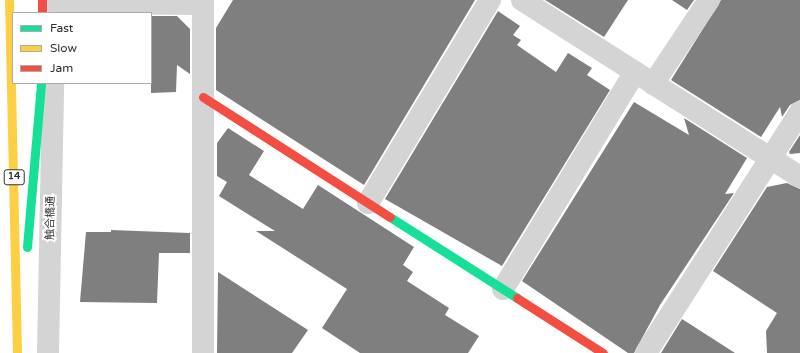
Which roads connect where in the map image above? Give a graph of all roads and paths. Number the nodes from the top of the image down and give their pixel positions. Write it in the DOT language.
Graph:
graph roads {
  1 [pos="9,0"];
  2 [pos="490,0"];
  3 [pos="522,0"];
  4 [pos="709,0"];
  5 [pos="203,2"];
  6 [pos="50,6"];
  7 [pos="635,72"];
  8 [pos="41,84"];
  9 [pos="53,84"];
  10 [pos="653,84"];
  11 [pos="203,97"];
  12 [pos="800,112"];
  13 [pos="770,158"];
  14 [pos="800,177"];
  15 [pos="368,203"];
  16 [pos="503,289"];
  17 [pos="18,335"];
  18 [pos="17,353"];
  19 [pos="48,353"];
  20 [pos="203,353"];
  21 [pos="603,353"];
  22 [pos="646,353"];
  1 -- 17 [label="main road, 14"];
  2 -- 15 [label="street"];
  3 -- 7 [label="street"];
  4 -- 10 [label="street"];
  5 -- 6 [label="street"];
  5 -- 11 [label="street"];
  7 -- 10 [label="street"];
  7 -- 16 [label="street"];
  8 -- 17 [label="main road"];
  9 -- 19 [label="street, 触合橋通"];
  10 -- 13 [label="street"];
  11 -- 15 [label="main road"];
  11 -- 20 [label="street"];
  12 -- 13 [label="street"];
  13 -- 14 [label="street"];
  13 -- 22 [label="street"];
  15 -- 16 [label="main road"];
  16 -- 21 [label="main road"];
  17 -- 18 [label="main road, 14"];
}
